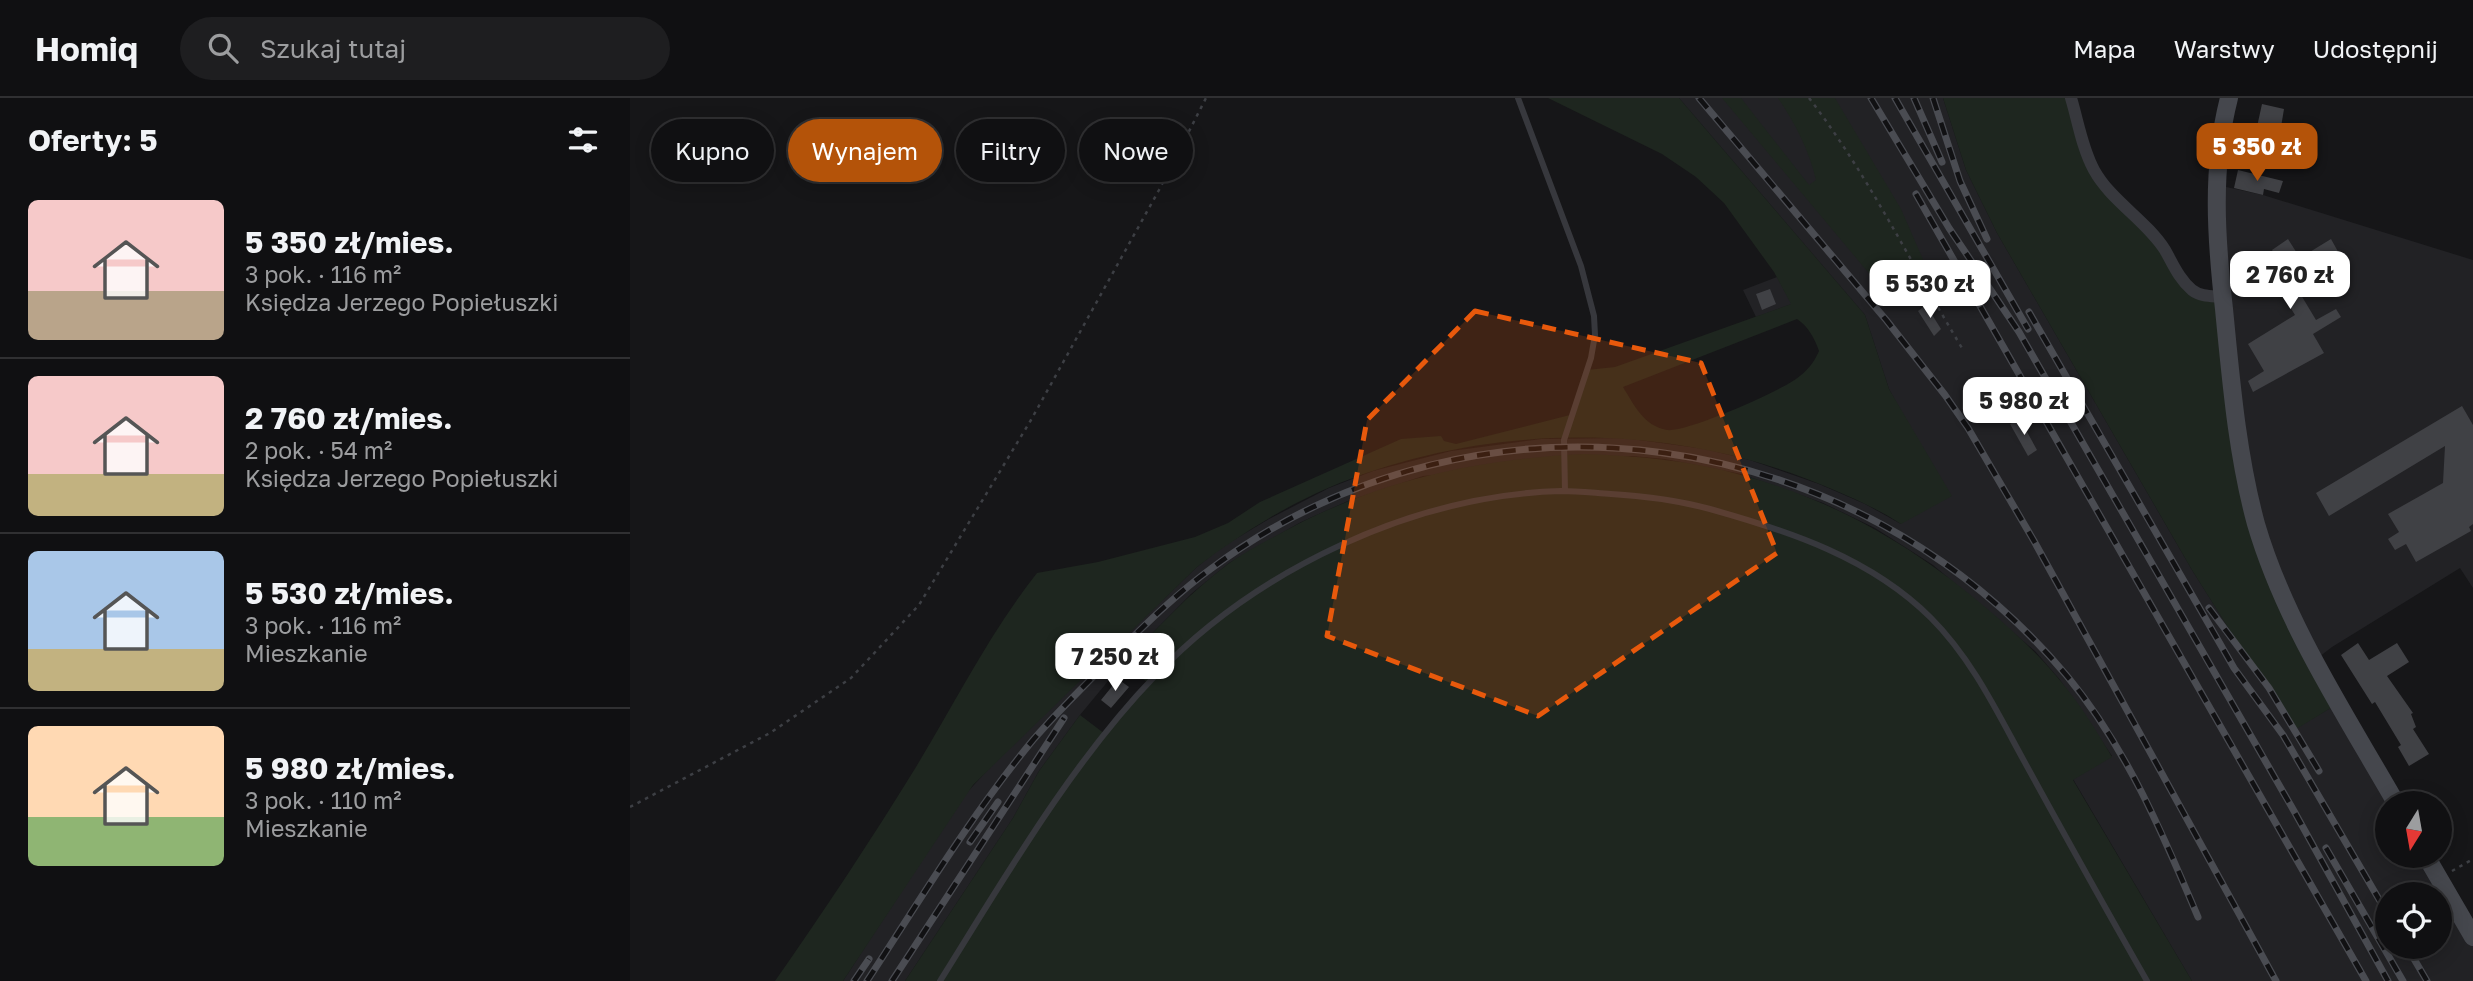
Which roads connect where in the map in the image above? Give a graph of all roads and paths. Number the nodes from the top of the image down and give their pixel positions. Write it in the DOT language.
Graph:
graph roads {
  1 [pos="1206,98"];
  2 [pos="1518,98"];
  3 [pos="1809,98"];
  4 [pos="2071,98"];
  5 [pos="2229,98"];
  6 [pos="2222,297"];
  7 [pos="1962,348"];
  8 [pos="1565,491"];
  9 [pos="2389,791"];
  10 [pos="630,807"];
  11 [pos="2473,859"];
  12 [pos="2434,868"];
  13 [pos="2440,878"];
  14 [pos="2473,937"];
  15 [pos="940,981"];
  16 [pos="2147,981"];
  1 -- 10 [label="path"];
  2 -- 8 [label="lane"];
  3 -- 7 [label="path"];
  4 -- 6 [label="street"];
  5 -- 6 [label="main road"];
  6 -- 9 [label="main road"];
  8 -- 15 [label="lane"];
  8 -- 16 [label="lane"];
  11 -- 13 [label="path"];
  12 -- 13 [label="main road"];
  13 -- 14 [label="main road"];
}
